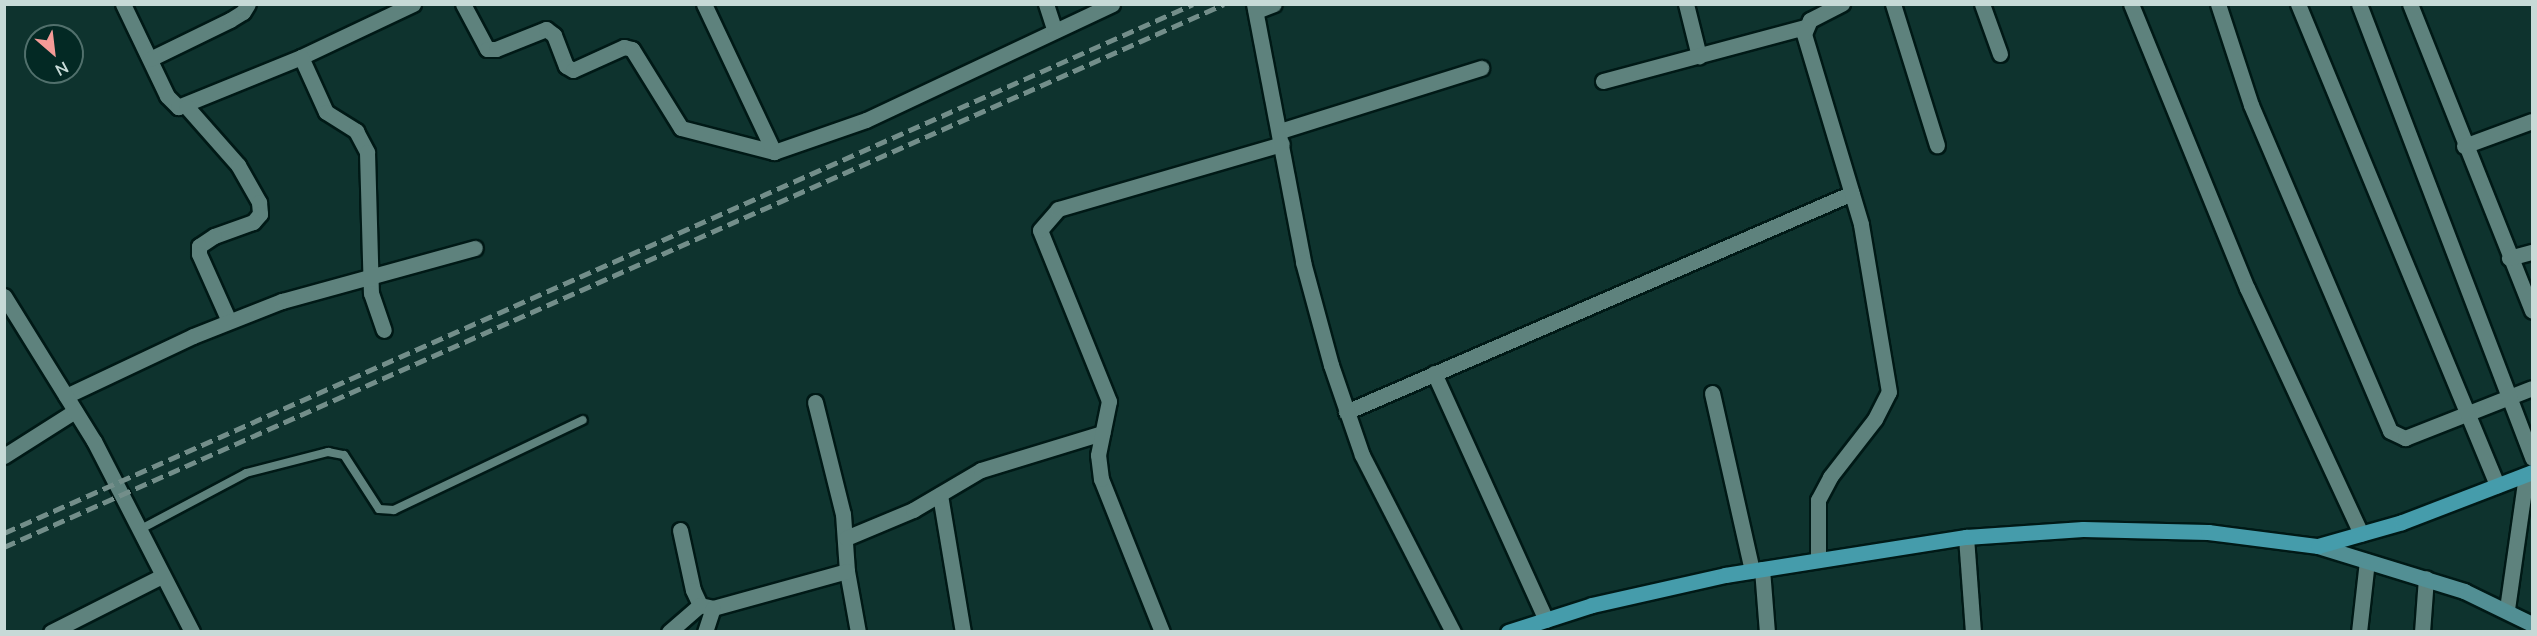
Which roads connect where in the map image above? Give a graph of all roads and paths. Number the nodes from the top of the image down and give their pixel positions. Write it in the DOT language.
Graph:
graph roads {
  1 [pos="123,4"];
  2 [pos="248,4"];
  3 [pos="413,4"];
  4 [pos="463,4"];
  5 [pos="704,4"];
  6 [pos="1046,4"];
  7 [pos="1112,4"];
  8 [pos="1274,4"];
  9 [pos="1686,4"];
  10 [pos="1842,4"];
  11 [pos="1893,4"];
  12 [pos="1982,4"];
  13 [pos="2132,4"];
  14 [pos="2218,4"];
  15 [pos="2298,4"];
  16 [pos="2359,4"];
  17 [pos="2410,4"];
  18 [pos="1255,8"];
  19 [pos="1819,9"];
  20 [pos="1805,27"];
  21 [pos="1055,31"];
  22 [pos="2000,54"];
  23 [pos="1699,56"];
  24 [pos="302,57"];
  25 [pos="150,60"];
  26 [pos="1481,68"];
  27 [pos="1603,81"];
  28 [pos="186,106"];
  29 [pos="2532,121"];
  30 [pos="1281,138"];
  31 [pos="1937,145"];
  32 [pos="2464,146"];
  33 [pos="774,152"];
  34 [pos="1852,193"];
  35 [pos="475,248"];
  36 [pos="2532,252"];
  37 [pos="2509,258"];
  38 [pos="370,278"];
  39 [pos="4,296"];
  40 [pos="2532,311"];
  41 [pos="229,321"];
  42 [pos="384,330"];
  43 [pos="1434,373"];
  44 [pos="2532,388"];
  45 [pos="1712,393"];
  46 [pos="66,396"];
  47 [pos="2509,398"];
  48 [pos="815,402"];
  49 [pos="75,411"];
  50 [pos="1346,412"];
  51 [pos="2466,413"];
  52 [pos="583,420"];
  53 [pos="1102,433"];
  54 [pos="4,456"];
  55 [pos="2532,458"];
  56 [pos="2529,473"];
  57 [pos="2497,485"];
  58 [pos="940,495"];
  59 [pos="139,530"];
  60 [pos="680,530"];
  61 [pos="2361,534"];
  62 [pos="1966,537"];
  63 [pos="846,538"];
  64 [pos="2319,546"];
  65 [pos="1818,560"];
  66 [pos="2367,561"];
  67 [pos="1757,570"];
  68 [pos="847,571"];
  69 [pos="162,576"];
  70 [pos="2426,578"];
  71 [pos="707,607"];
  72 [pos="2507,609"];
  73 [pos="1546,620"];
  74 [pos="2532,624"];
  75 [pos="51,632"];
  76 [pos="192,632"];
  77 [pos="669,632"];
  78 [pos="705,632"];
  79 [pos="858,632"];
  80 [pos="963,632"];
  81 [pos="1162,632"];
  82 [pos="1453,632"];
  83 [pos="1508,632"];
  84 [pos="1767,632"];
  85 [pos="1973,632"];
  86 [pos="2359,632"];
  87 [pos="2422,632"];
  1 -- 25 [label="street"];
  2 -- 25 [label="street"];
  3 -- 24 [label="street"];
  4 -- 33 [label="street"];
  5 -- 33 [label="street"];
  6 -- 21 [label="street"];
  7 -- 21 [label="street"];
  8 -- 18 [label="street"];
  9 -- 23 [label="street"];
  10 -- 19 [label="street"];
  11 -- 31 [label="street"];
  12 -- 22 [label="street"];
  13 -- 61 [label="street"];
  14 -- 51 [label="street"];
  15 -- 51 [label="street"];
  16 -- 47 [label="street"];
  17 -- 32 [label="street"];
  18 -- 30 [label="street"];
  19 -- 20 [label="street"];
  20 -- 23 [label="street"];
  20 -- 34 [label="street"];
  21 -- 33 [label="street"];
  23 -- 27 [label="street"];
  24 -- 28 [label="street"];
  24 -- 38 [label="street"];
  25 -- 28 [label="street"];
  26 -- 30 [label="street"];
  28 -- 41 [label="street"];
  29 -- 32 [label="street"];
  30 -- 50 [label="street"];
  30 -- 53 [label="street"];
  32 -- 37 [label="street"];
  34 -- 43 [label="street"];
  34 -- 65 [label="street"];
  35 -- 38 [label="street"];
  36 -- 37 [label="street"];
  37 -- 40 [label="street"];
  38 -- 41 [label="street"];
  38 -- 42 [label="street"];
  39 -- 46 [label="street"];
  41 -- 46 [label="street"];
  43 -- 50 [label="street"];
  43 -- 73 [label="street"];
  44 -- 47 [label="street"];
  45 -- 67 [label="street"];
  46 -- 49 [label="street"];
  47 -- 51 [label="street"];
  47 -- 55 [label="street"];
  48 -- 63 [label="street"];
  49 -- 54 [label="street"];
  49 -- 59 [label="street"];
  50 -- 82 [label="street"];
  51 -- 57 [label="street"];
  52 -- 59 [label="lane"];
  53 -- 58 [label="street"];
  53 -- 81 [label="street"];
  56 -- 57 [label="main road"];
  56 -- 72 [label="street"];
  57 -- 61 [label="main road"];
  58 -- 63 [label="street"];
  58 -- 80 [label="street"];
  59 -- 69 [label="street"];
  60 -- 71 [label="street"];
  61 -- 64 [label="main road"];
  62 -- 64 [label="main road"];
  62 -- 65 [label="main road"];
  62 -- 85 [label="street"];
  63 -- 68 [label="street"];
  64 -- 66 [label="main road"];
  65 -- 67 [label="main road"];
  66 -- 70 [label="main road"];
  66 -- 86 [label="street"];
  67 -- 73 [label="main road"];
  67 -- 84 [label="street"];
  68 -- 71 [label="street"];
  68 -- 79 [label="street"];
  69 -- 75 [label="street"];
  69 -- 76 [label="street"];
  70 -- 72 [label="main road"];
  70 -- 87 [label="street"];
  71 -- 77 [label="street"];
  71 -- 78 [label="street"];
  72 -- 74 [label="main road"];
  73 -- 83 [label="main road"];
}
